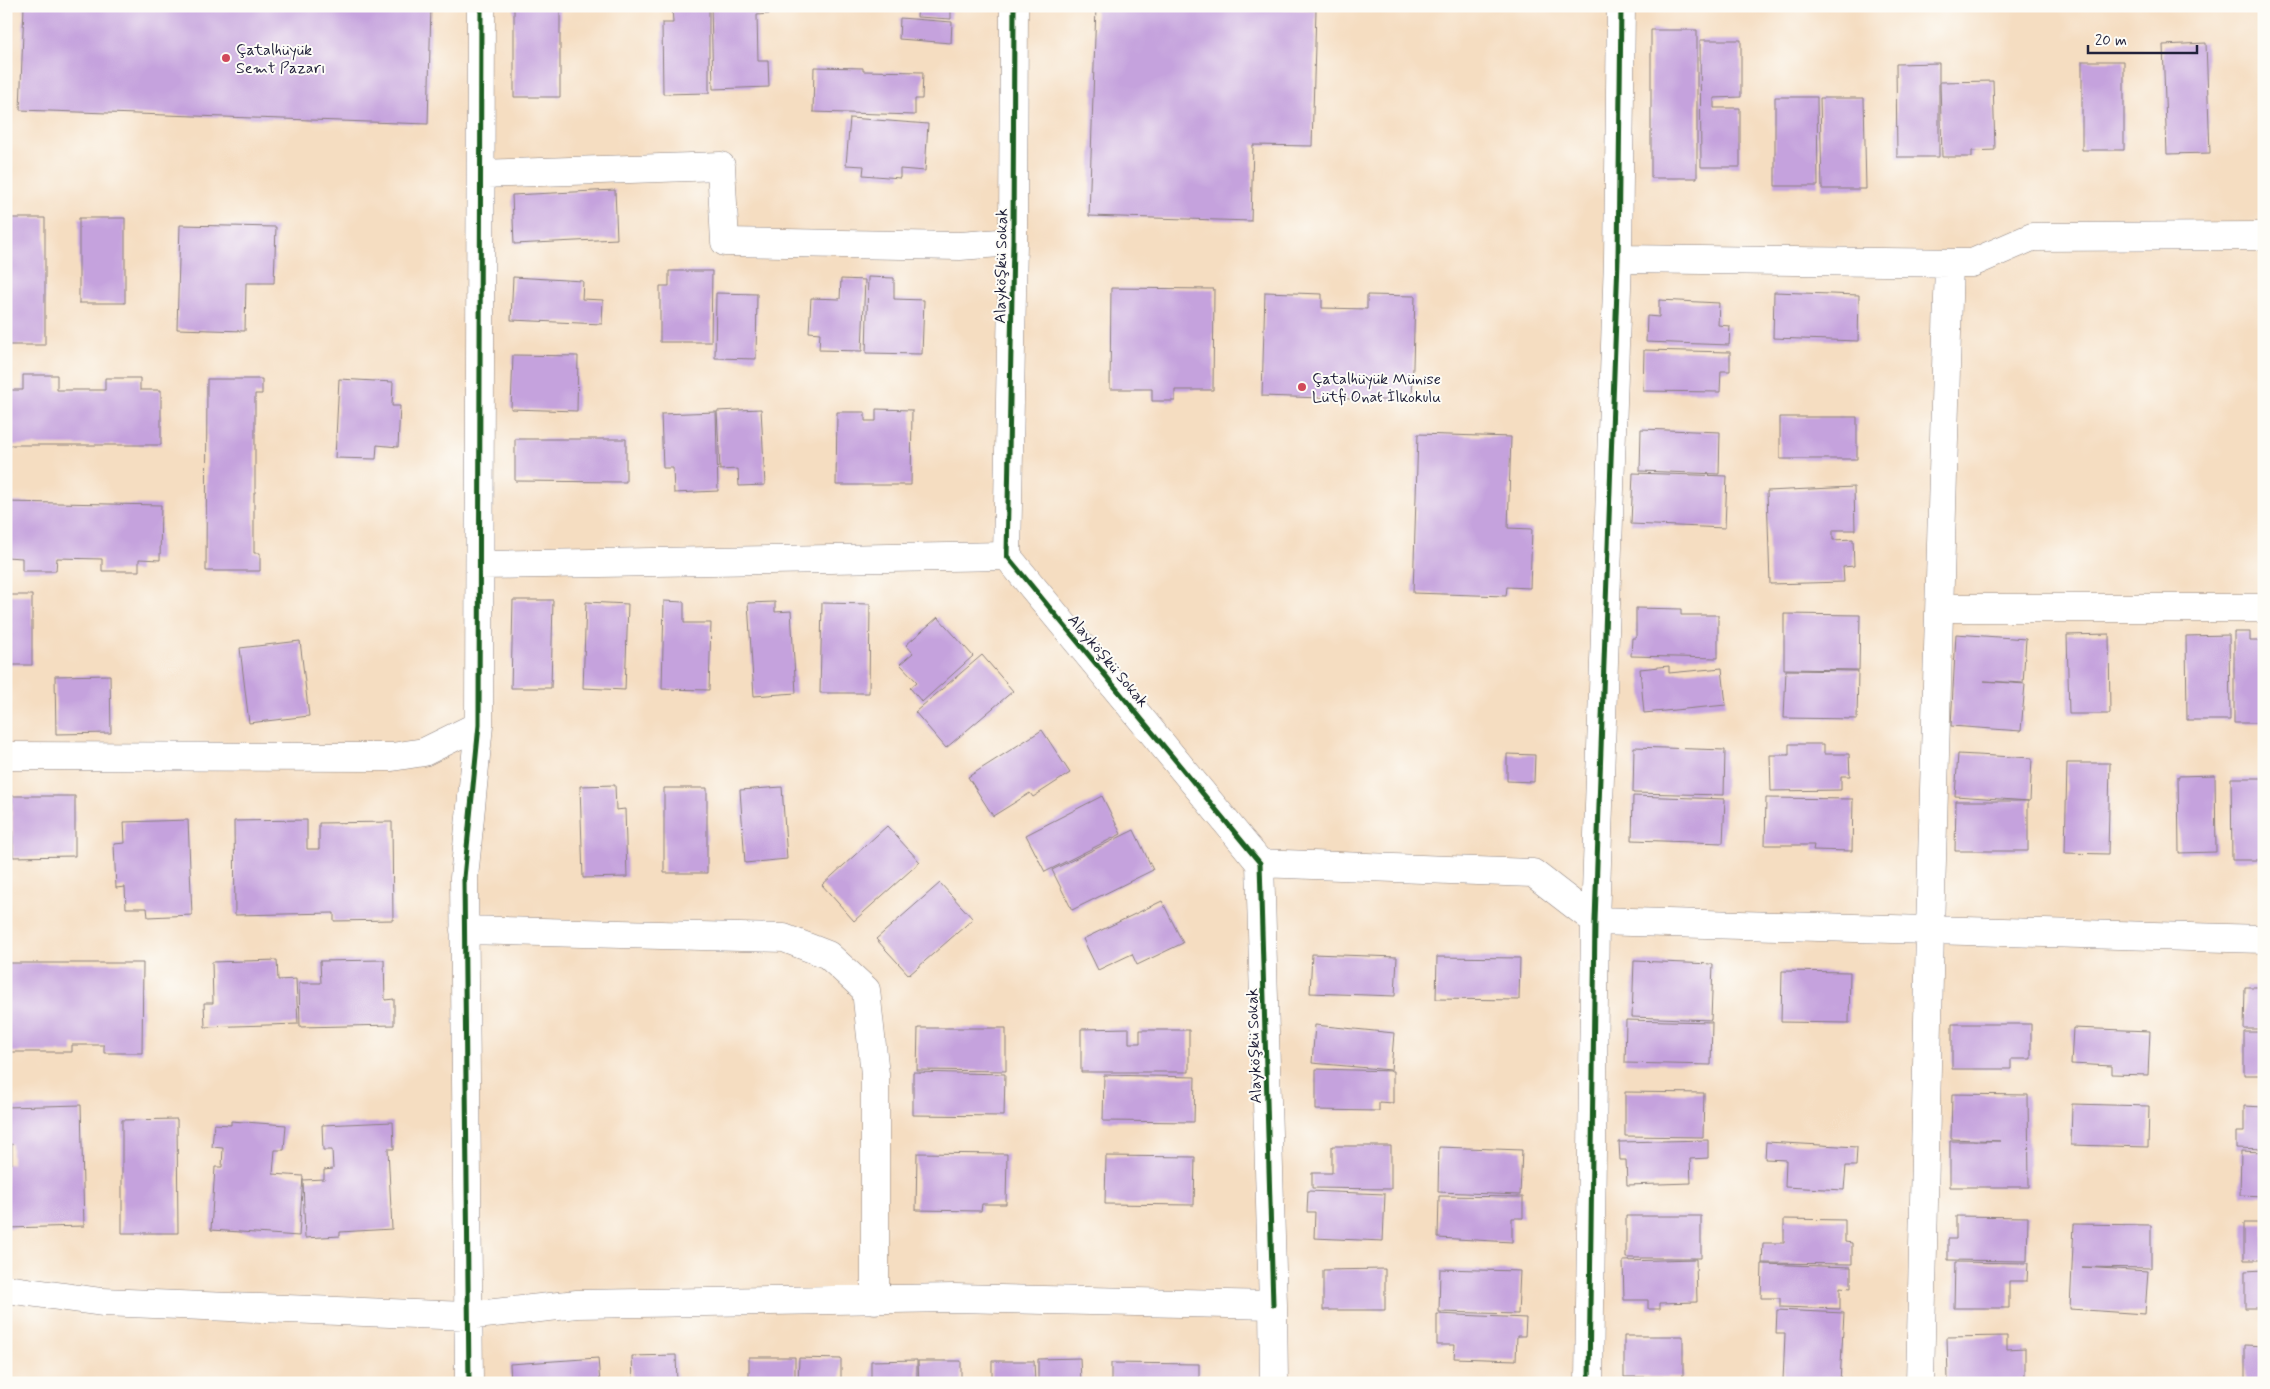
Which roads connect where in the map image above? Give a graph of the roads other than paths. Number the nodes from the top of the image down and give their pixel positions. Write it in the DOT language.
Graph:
graph roads {
  1 [pos="481,6"];
  2 [pos="1014,6"];
  3 [pos="1621,6"];
  4 [pos="481,174"];
  5 [pos="2264,236"];
  6 [pos="1013,242"];
  7 [pos="1618,259"];
  8 [pos="1949,263"];
  9 [pos="1007,556"];
  10 [pos="480,565"];
  11 [pos="1940,608"];
  12 [pos="2264,608"];
  13 [pos="479,725"];
  14 [pos="6,756"];
  15 [pos="1260,863"];
  16 [pos="1595,921"];
  17 [pos="464,930"];
  18 [pos="1930,930"];
  19 [pos="2264,938"];
  20 [pos="6,1289"];
  21 [pos="875,1300"];
  22 [pos="1273,1305"];
  23 [pos="467,1316"];
  24 [pos="468,1383"];
  25 [pos="1274,1383"];
  26 [pos="1589,1383"];
  27 [pos="1920,1383"];
  1 -- 4 [label="street"];
  2 -- 6 [label="street, Alayköşkü Sokak"];
  3 -- 7 [label="street"];
  4 -- 6 [label="street"];
  4 -- 10 [label="street"];
  5 -- 8 [label="street"];
  6 -- 9 [label="street, Alayköşkü Sokak"];
  7 -- 8 [label="street"];
  7 -- 16 [label="street"];
  8 -- 11 [label="street"];
  9 -- 10 [label="street"];
  9 -- 15 [label="street, Alayköşkü Sokak"];
  10 -- 13 [label="street"];
  11 -- 12 [label="street"];
  11 -- 18 [label="street"];
  13 -- 14 [label="street"];
  13 -- 17 [label="street"];
  15 -- 16 [label="street"];
  15 -- 22 [label="street, Alayköşkü Sokak"];
  16 -- 18 [label="street"];
  16 -- 26 [label="street"];
  17 -- 21 [label="street"];
  17 -- 23 [label="street"];
  18 -- 19 [label="street"];
  18 -- 27 [label="street"];
  20 -- 23 [label="street"];
  21 -- 22 [label="street"];
  21 -- 23 [label="street"];
  22 -- 25 [label="street, Alayköşkü Sokak"];
  23 -- 24 [label="street"];
}
